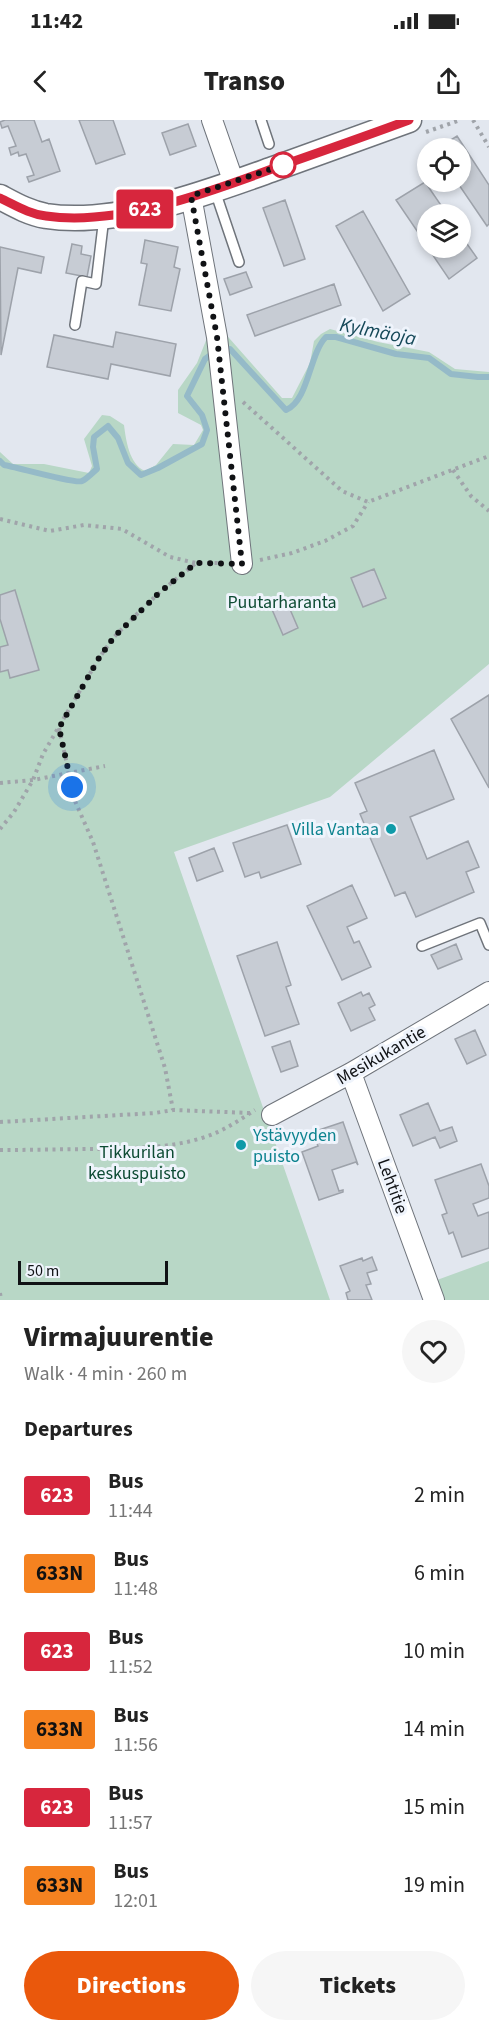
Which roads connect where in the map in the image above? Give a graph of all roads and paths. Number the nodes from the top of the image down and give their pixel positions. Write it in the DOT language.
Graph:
graph roads {
  1 [pos="212,120"];
  2 [pos="261,120"];
  3 [pos="409,120"];
  4 [pos="473,120"];
  5 [pos="269,144"];
  6 [pos="489,147"];
  7 [pos="224,186"];
  8 [pos="191,196"];
  9 [pos="0,198"];
  10 [pos="104,217"];
  11 [pos="239,262"];
  12 [pos="75,325"];
  13 [pos="221,374"];
  14 [pos="489,456"];
  15 [pos="453,470"];
  16 [pos="368,502"];
  17 [pos="489,511"];
  18 [pos="0,519"];
  19 [pos="196,563"];
  20 [pos="242,564"];
  21 [pos="59,728"];
  22 [pos="105,766"];
  23 [pos="70,773"];
  24 [pos="33,780"];
  25 [pos="0,783"];
  26 [pos="0,829"];
  27 [pos="489,945"];
  28 [pos="423,946"];
  29 [pos="489,992"];
  30 [pos="351,1073"];
  31 [pos="173,1110"];
  32 [pos="266,1111"];
  33 [pos="251,1113"];
  34 [pos="0,1122"];
  35 [pos="0,1150"];
  36 [pos="0,1293"];
  37 [pos="1,1300"];
  38 [pos="434,1300"];
  1 -- 7 [label="street"];
  2 -- 5 [label="lane"];
  3 -- 7 [label="street"];
  4 -- 6 [label="path"];
  7 -- 8 [label="street"];
  7 -- 11 [label="lane"];
  8 -- 10 [label="street"];
  8 -- 13 [label="street"];
  9 -- 10 [label="street"];
  10 -- 12 [label="lane"];
  13 -- 16 [label="path"];
  13 -- 20 [label="street"];
  14 -- 15 [label="path"];
  15 -- 16 [label="path"];
  15 -- 17 [label="path"];
  16 -- 20 [label="path"];
  18 -- 19 [label="path"];
  19 -- 20 [label="path"];
  19 -- 21 [label="path"];
  21 -- 23 [label="path"];
  21 -- 24 [label="path"];
  22 -- 23 [label="path"];
  23 -- 24 [label="path"];
  23 -- 31 [label="path"];
  24 -- 25 [label="path"];
  24 -- 26 [label="path"];
  27 -- 28 [label="lane"];
  29 -- 30 [label="street, Mesikukantie"];
  30 -- 32 [label="street, Mesikukantie"];
  30 -- 38 [label="street, Lehtitie"];
  31 -- 33 [label="path"];
  31 -- 34 [label="path"];
  32 -- 33 [label="path"];
  33 -- 35 [label="path"];
  36 -- 37 [label="path"];
}
